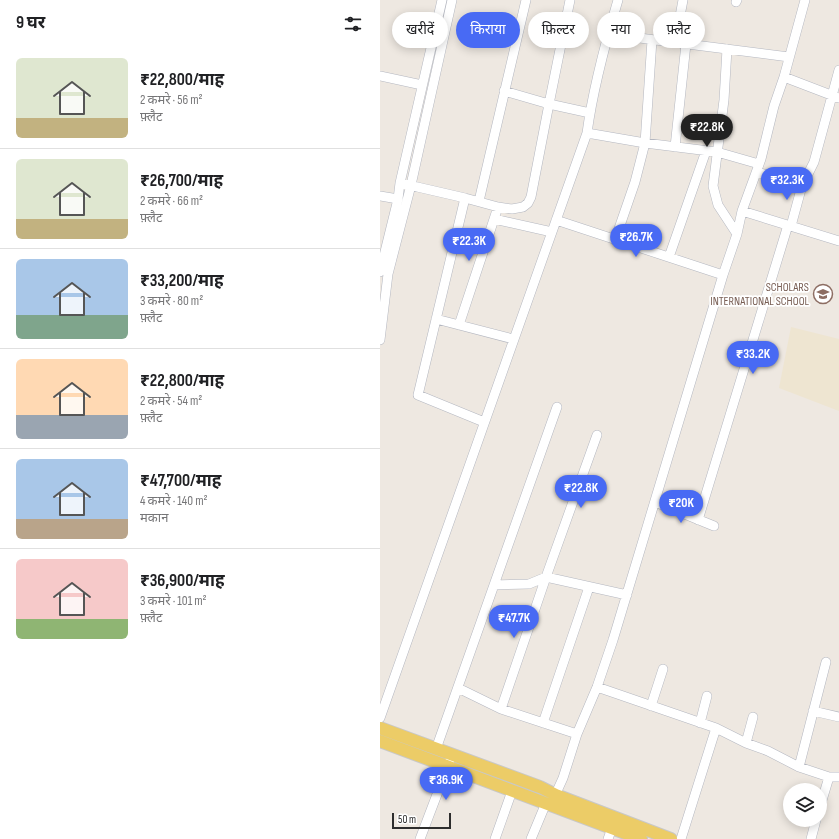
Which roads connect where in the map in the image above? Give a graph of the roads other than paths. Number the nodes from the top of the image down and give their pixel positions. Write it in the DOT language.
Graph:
graph roads {
  1 [pos="442,0"];
  2 [pos="452,0"];
  3 [pos="526,0"];
  4 [pos="570,0"];
  5 [pos="618,0"];
  6 [pos="683,0"];
  7 [pos="805,0"];
  8 [pos="614,12"];
  9 [pos="681,12"];
  10 [pos="645,39"];
  11 [pos="652,40"];
  12 [pos="705,47"];
  13 [pos="605,48"];
  14 [pos="686,48"];
  15 [pos="727,50"];
  16 [pos="789,57"];
  17 [pos="839,70"];
  18 [pos="380,76"];
  19 [pos="784,77"];
  20 [pos="422,85"];
  21 [pos="504,90"];
  22 [pos="835,97"];
  23 [pos="549,104"];
  24 [pos="590,113"];
  25 [pos="587,133"];
  26 [pos="645,143"];
  27 [pos="675,147"];
  28 [pos="706,151"];
  29 [pos="717,152"];
  30 [pos="758,168"];
  31 [pos="803,182"];
  32 [pos="400,183"];
  33 [pos="411,185"];
  34 [pos="380,196"];
  35 [pos="465,198"];
  36 [pos="398,199"];
  37 [pos="479,201"];
  38 [pos="498,207"];
  39 [pos="742,210"];
  40 [pos="494,219"];
  41 [pos="556,220"];
  42 [pos="790,226"];
  43 [pos="552,232"];
  44 [pos="737,234"];
  45 [pos="615,240"];
  46 [pos="839,241"];
  47 [pos="669,257"];
  48 [pos="380,272"];
  49 [pos="723,275"];
  50 [pos="436,319"];
  51 [pos="459,325"];
  52 [pos="513,339"];
  53 [pos="380,340"];
  54 [pos="557,406"];
  55 [pos="484,422"];
  56 [pos="597,435"];
  57 [pos="655,502"];
  58 [pos="698,520"];
  59 [pos="714,526"];
  60 [pos="546,577"];
  61 [pos="494,584"];
  62 [pos="589,587"];
  63 [pos="626,595"];
  64 [pos="826,662"];
  65 [pos="663,669"];
  66 [pos="598,687"];
  67 [pos="458,688"];
  68 [pos="707,696"];
  69 [pos="651,706"];
  70 [pos="501,709"];
  71 [pos="814,711"];
  72 [pos="753,717"];
  73 [pos="839,717"];
  74 [pos="380,718"];
  75 [pos="543,722"];
  76 [pos="700,723"];
  77 [pos="380,728"];
  78 [pos="716,728"];
  79 [pos="577,734"];
  80 [pos="380,741"];
  81 [pos="746,743"];
  82 [pos="436,749"];
  83 [pos="450,761"];
  84 [pos="799,767"];
  85 [pos="829,777"];
  86 [pos="839,777"];
  87 [pos="827,784"];
  88 [pos="512,791"];
  89 [pos="551,801"];
  90 [pos="814,827"];
  91 [pos="610,834"];
  92 [pos="420,839"];
  93 [pos="495,839"];
  94 [pos="531,839"];
  95 [pos="641,839"];
  96 [pos="671,839"];
  97 [pos="681,839"];
  98 [pos="811,839"];
  1 -- 20 [label="street"];
  2 -- 33 [label="street"];
  3 -- 21 [label="street"];
  4 -- 23 [label="street"];
  5 -- 8 [label="street"];
  6 -- 9 [label="street"];
  7 -- 16 [label="street"];
  10 -- 11 [label="street"];
  11 -- 26 [label="street"];
  12 -- 15 [label="street"];
  13 -- 24 [label="street"];
  14 -- 27 [label="street"];
  15 -- 16 [label="street"];
  15 -- 29 [label="street"];
  16 -- 19 [label="street"];
  17 -- 22 [label="street"];
  18 -- 20 [label="street"];
  19 -- 22 [label="street"];
  19 -- 30 [label="street"];
  20 -- 32 [label="street"];
  21 -- 23 [label="street"];
  21 -- 37 [label="street"];
  22 -- 31 [label="street"];
  23 -- 24 [label="street"];
  23 -- 38 [label="street"];
  24 -- 25 [label="street"];
  25 -- 26 [label="street"];
  25 -- 41 [label="street"];
  26 -- 27 [label="street"];
  26 -- 45 [label="street"];
  27 -- 28 [label="street"];
  28 -- 29 [label="street"];
  28 -- 47 [label="street"];
  29 -- 30 [label="street"];
  29 -- 44 [label="street"];
  30 -- 31 [label="street"];
  30 -- 39 [label="street"];
  31 -- 42 [label="street"];
  32 -- 33 [label="street"];
  32 -- 36 [label="street"];
  33 -- 35 [label="street"];
  33 -- 53 [label="street"];
  34 -- 36 [label="street"];
  35 -- 37 [label="street"];
  35 -- 50 [label="street"];
  36 -- 48 [label="street"];
  37 -- 38 [label="street"];
  38 -- 40 [label="street"];
  39 -- 42 [label="street"];
  39 -- 44 [label="street"];
  40 -- 43 [label="street"];
  40 -- 51 [label="street"];
  41 -- 43 [label="street"];
  41 -- 45 [label="street"];
  42 -- 46 [label="street"];
  42 -- 58 [label="street"];
  43 -- 52 [label="street"];
  44 -- 49 [label="street"];
  45 -- 47 [label="street"];
  47 -- 49 [label="street"];
  49 -- 57 [label="street"];
  50 -- 51 [label="street"];
  50 -- 55 [label="street"];
  51 -- 52 [label="street"];
  52 -- 55 [label="street"];
  54 -- 61 [label="street"];
  55 -- 74 [label="street"];
  56 -- 60 [label="street"];
  57 -- 58 [label="street"];
  57 -- 63 [label="street"];
  58 -- 59 [label="street"];
  60 -- 61 [label="street"];
  60 -- 62 [label="street"];
  60 -- 70 [label="street"];
  61 -- 67 [label="street"];
  62 -- 63 [label="street"];
  62 -- 75 [label="street"];
  63 -- 66 [label="street"];
  64 -- 71 [label="street"];
  65 -- 69 [label="street"];
  66 -- 69 [label="street"];
  66 -- 79 [label="street"];
  67 -- 70 [label="street"];
  67 -- 82 [label="street"];
  68 -- 76 [label="street"];
  69 -- 76 [label="street"];
  70 -- 75 [label="street"];
  71 -- 73 [label="street"];
  71 -- 84 [label="street"];
  72 -- 81 [label="street"];
  75 -- 79 [label="street"];
  76 -- 78 [label="street"];
  77 -- 82 [label="main road"];
  78 -- 81 [label="street"];
  78 -- 97 [label="street"];
  79 -- 89 [label="street"];
  80 -- 83 [label="main road"];
  81 -- 84 [label="street"];
  82 -- 83 [label="main road"];
  83 -- 88 [label="main road"];
  83 -- 89 [label="main road"];
  83 -- 92 [label="street"];
  84 -- 85 [label="street"];
  85 -- 86 [label="street"];
  85 -- 87 [label="street"];
  88 -- 89 [label="main road"];
  88 -- 93 [label="street"];
  89 -- 91 [label="main road"];
  89 -- 94 [label="street"];
  89 -- 96 [label="main road"];
  90 -- 98 [label="street"];
  91 -- 95 [label="main road"];
}
